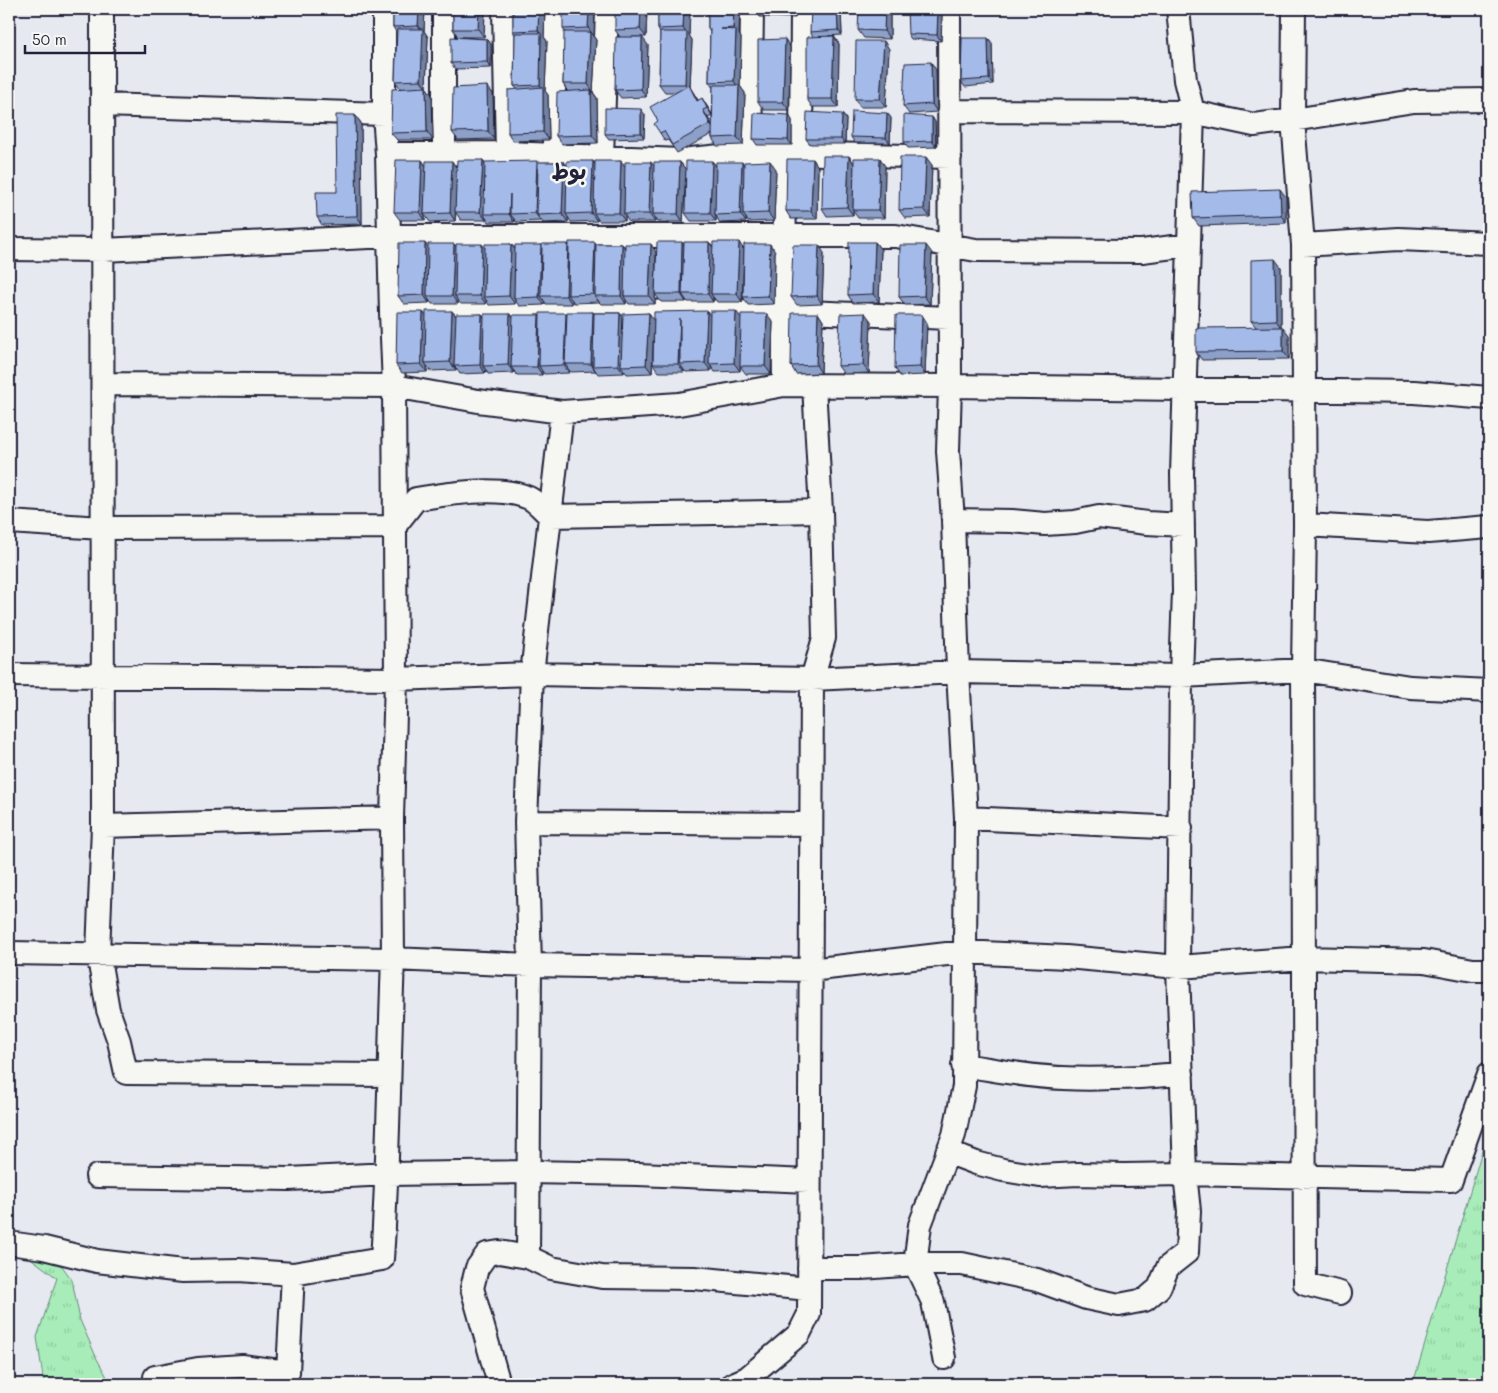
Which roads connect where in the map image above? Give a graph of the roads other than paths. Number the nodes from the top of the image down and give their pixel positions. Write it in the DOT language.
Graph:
graph roads {
  1 [pos="102,9"];
  2 [pos="384,9"];
  3 [pos="444,9"];
  4 [pos="504,9"];
  5 [pos="554,9"];
  6 [pos="607,9"];
  7 [pos="752,9"];
  8 [pos="802,9"];
  9 [pos="949,9"];
  10 [pos="1178,9"];
  11 [pos="1294,9"];
  12 [pos="1489,100"];
  13 [pos="102,105"];
  14 [pos="950,111"];
  15 [pos="1193,112"];
  16 [pos="384,114"];
  17 [pos="1293,120"];
  18 [pos="444,153"];
  19 [pos="507,153"];
  20 [pos="750,153"];
  21 [pos="792,153"];
  22 [pos="387,154"];
  23 [pos="554,156"];
  24 [pos="602,157"];
  25 [pos="950,157"];
  26 [pos="786,235"];
  27 [pos="389,236"];
  28 [pos="1489,243"];
  29 [pos="1189,245"];
  30 [pos="1303,245"];
  31 [pos="949,247"];
  32 [pos="9,249"];
  33 [pos="103,250"];
  34 [pos="783,311"];
  35 [pos="390,313"];
  36 [pos="949,318"];
  37 [pos="103,384"];
  38 [pos="784,385"];
  39 [pos="814,385"];
  40 [pos="394,386"];
  41 [pos="950,386"];
  42 [pos="1185,389"];
  43 [pos="1304,389"];
  44 [pos="1489,398"];
  45 [pos="562,412"];
  46 [pos="821,511"];
  47 [pos="550,516"];
  48 [pos="953,520"];
  49 [pos="9,522"];
  50 [pos="1183,525"];
  51 [pos="1305,525"];
  52 [pos="394,527"];
  53 [pos="1489,527"];
  54 [pos="102,528"];
  55 [pos="1303,670"];
  56 [pos="958,672"];
  57 [pos="532,674"];
  58 [pos="9,676"];
  59 [pos="102,676"];
  60 [pos="1181,676"];
  61 [pos="396,679"];
  62 [pos="812,679"];
  63 [pos="1489,691"];
  64 [pos="392,818"];
  65 [pos="966,818"];
  66 [pos="526,822"];
  67 [pos="811,824"];
  68 [pos="103,826"];
  69 [pos="1181,828"];
  70 [pos="964,952"];
  71 [pos="9,953"];
  72 [pos="98,953"];
  73 [pos="1304,958"];
  74 [pos="393,959"];
  75 [pos="530,965"];
  76 [pos="1178,967"];
  77 [pos="810,970"];
  78 [pos="1489,970"];
  79 [pos="963,1065"];
  80 [pos="1182,1074"];
  81 [pos="1489,1074"];
  82 [pos="389,1075"];
  83 [pos="947,1152"];
  84 [pos="528,1172"];
  85 [pos="388,1174"];
  86 [pos="1185,1174"];
  87 [pos="97,1176"];
  88 [pos="1304,1176"];
  89 [pos="809,1181"];
  90 [pos="9,1243"];
  91 [pos="528,1258"];
  92 [pos="915,1264"];
  93 [pos="294,1274"];
  94 [pos="809,1279"];
  95 [pos="1340,1294"];
  96 [pos="944,1358"];
  97 [pos="155,1377"];
  98 [pos="499,1384"];
  99 [pos="733,1384"];
  1 -- 13 [label="street"];
  2 -- 16 [label="street"];
  3 -- 18 [label="street"];
  4 -- 19 [label="street"];
  5 -- 23 [label="street"];
  6 -- 24 [label="street"];
  7 -- 20 [label="street"];
  8 -- 21 [label="street"];
  9 -- 14 [label="street"];
  10 -- 15 [label="street"];
  11 -- 17 [label="street"];
  12 -- 17 [label="street"];
  13 -- 16 [label="street"];
  13 -- 33 [label="street"];
  14 -- 15 [label="street"];
  14 -- 25 [label="street"];
  15 -- 17 [label="street"];
  15 -- 29 [label="street"];
  16 -- 22 [label="street"];
  17 -- 30 [label="street"];
  18 -- 19 [label="street"];
  18 -- 22 [label="street"];
  19 -- 23 [label="street"];
  20 -- 21 [label="street"];
  20 -- 24 [label="street"];
  21 -- 25 [label="street"];
  21 -- 26 [label="street"];
  22 -- 27 [label="street"];
  23 -- 24 [label="street"];
  25 -- 31 [label="street"];
  26 -- 27 [label="street"];
  26 -- 31 [label="street"];
  26 -- 34 [label="street"];
  27 -- 33 [label="street"];
  27 -- 35 [label="street"];
  28 -- 30 [label="street"];
  29 -- 31 [label="street"];
  29 -- 42 [label="street"];
  30 -- 43 [label="street"];
  31 -- 36 [label="street"];
  32 -- 33 [label="street"];
  33 -- 37 [label="street"];
  34 -- 35 [label="street"];
  34 -- 36 [label="street"];
  34 -- 38 [label="street"];
  35 -- 40 [label="street"];
  36 -- 41 [label="street"];
  37 -- 40 [label="street"];
  37 -- 54 [label="street"];
  38 -- 39 [label="street"];
  38 -- 45 [label="street"];
  39 -- 41 [label="street"];
  39 -- 46 [label="street"];
  40 -- 45 [label="street"];
  40 -- 52 [label="street"];
  41 -- 42 [label="street"];
  41 -- 48 [label="street"];
  42 -- 43 [label="street"];
  42 -- 50 [label="street"];
  43 -- 44 [label="street"];
  43 -- 51 [label="street"];
  45 -- 47 [label="street"];
  46 -- 47 [label="street"];
  46 -- 62 [label="street"];
  47 -- 52 [label="street"];
  47 -- 57 [label="street"];
  48 -- 50 [label="street"];
  48 -- 56 [label="street"];
  49 -- 54 [label="street"];
  50 -- 60 [label="street"];
  51 -- 53 [label="street"];
  51 -- 55 [label="street"];
  52 -- 54 [label="street"];
  52 -- 61 [label="street"];
  54 -- 59 [label="street"];
  55 -- 60 [label="street"];
  55 -- 63 [label="street"];
  55 -- 73 [label="street"];
  56 -- 60 [label="street"];
  56 -- 62 [label="street"];
  56 -- 65 [label="street"];
  57 -- 61 [label="street"];
  57 -- 62 [label="street"];
  57 -- 66 [label="street"];
  58 -- 59 [label="street"];
  59 -- 61 [label="street"];
  59 -- 68 [label="street"];
  60 -- 69 [label="street"];
  61 -- 64 [label="street"];
  62 -- 67 [label="street"];
  64 -- 68 [label="street"];
  64 -- 74 [label="street"];
  65 -- 69 [label="street"];
  65 -- 70 [label="street"];
  66 -- 67 [label="street"];
  66 -- 75 [label="street"];
  67 -- 77 [label="street"];
  68 -- 72 [label="street"];
  69 -- 76 [label="street"];
  70 -- 76 [label="street"];
  70 -- 77 [label="street"];
  70 -- 79 [label="street"];
  71 -- 72 [label="street"];
  72 -- 74 [label="street"];
  72 -- 82 [label="street"];
  73 -- 76 [label="street"];
  73 -- 78 [label="street"];
  73 -- 88 [label="street"];
  74 -- 75 [label="street"];
  74 -- 82 [label="street"];
  75 -- 77 [label="street"];
  75 -- 84 [label="street"];
  76 -- 80 [label="street"];
  77 -- 89 [label="street"];
  79 -- 80 [label="street"];
  79 -- 83 [label="street"];
  80 -- 86 [label="street"];
  81 -- 88 [label="street"];
  82 -- 85 [label="street"];
  83 -- 86 [label="street"];
  83 -- 92 [label="street"];
  84 -- 85 [label="street"];
  84 -- 89 [label="street"];
  84 -- 91 [label="street"];
  85 -- 87 [label="street"];
  85 -- 93 [label="street"];
  86 -- 88 [label="street"];
  86 -- 92 [label="street"];
  88 -- 95 [label="street"];
  89 -- 94 [label="street"];
  90 -- 93 [label="street"];
  91 -- 94 [label="street"];
  91 -- 98 [label="street"];
  92 -- 94 [label="street"];
  92 -- 96 [label="street"];
  93 -- 97 [label="street"];
  94 -- 99 [label="street"];
}
